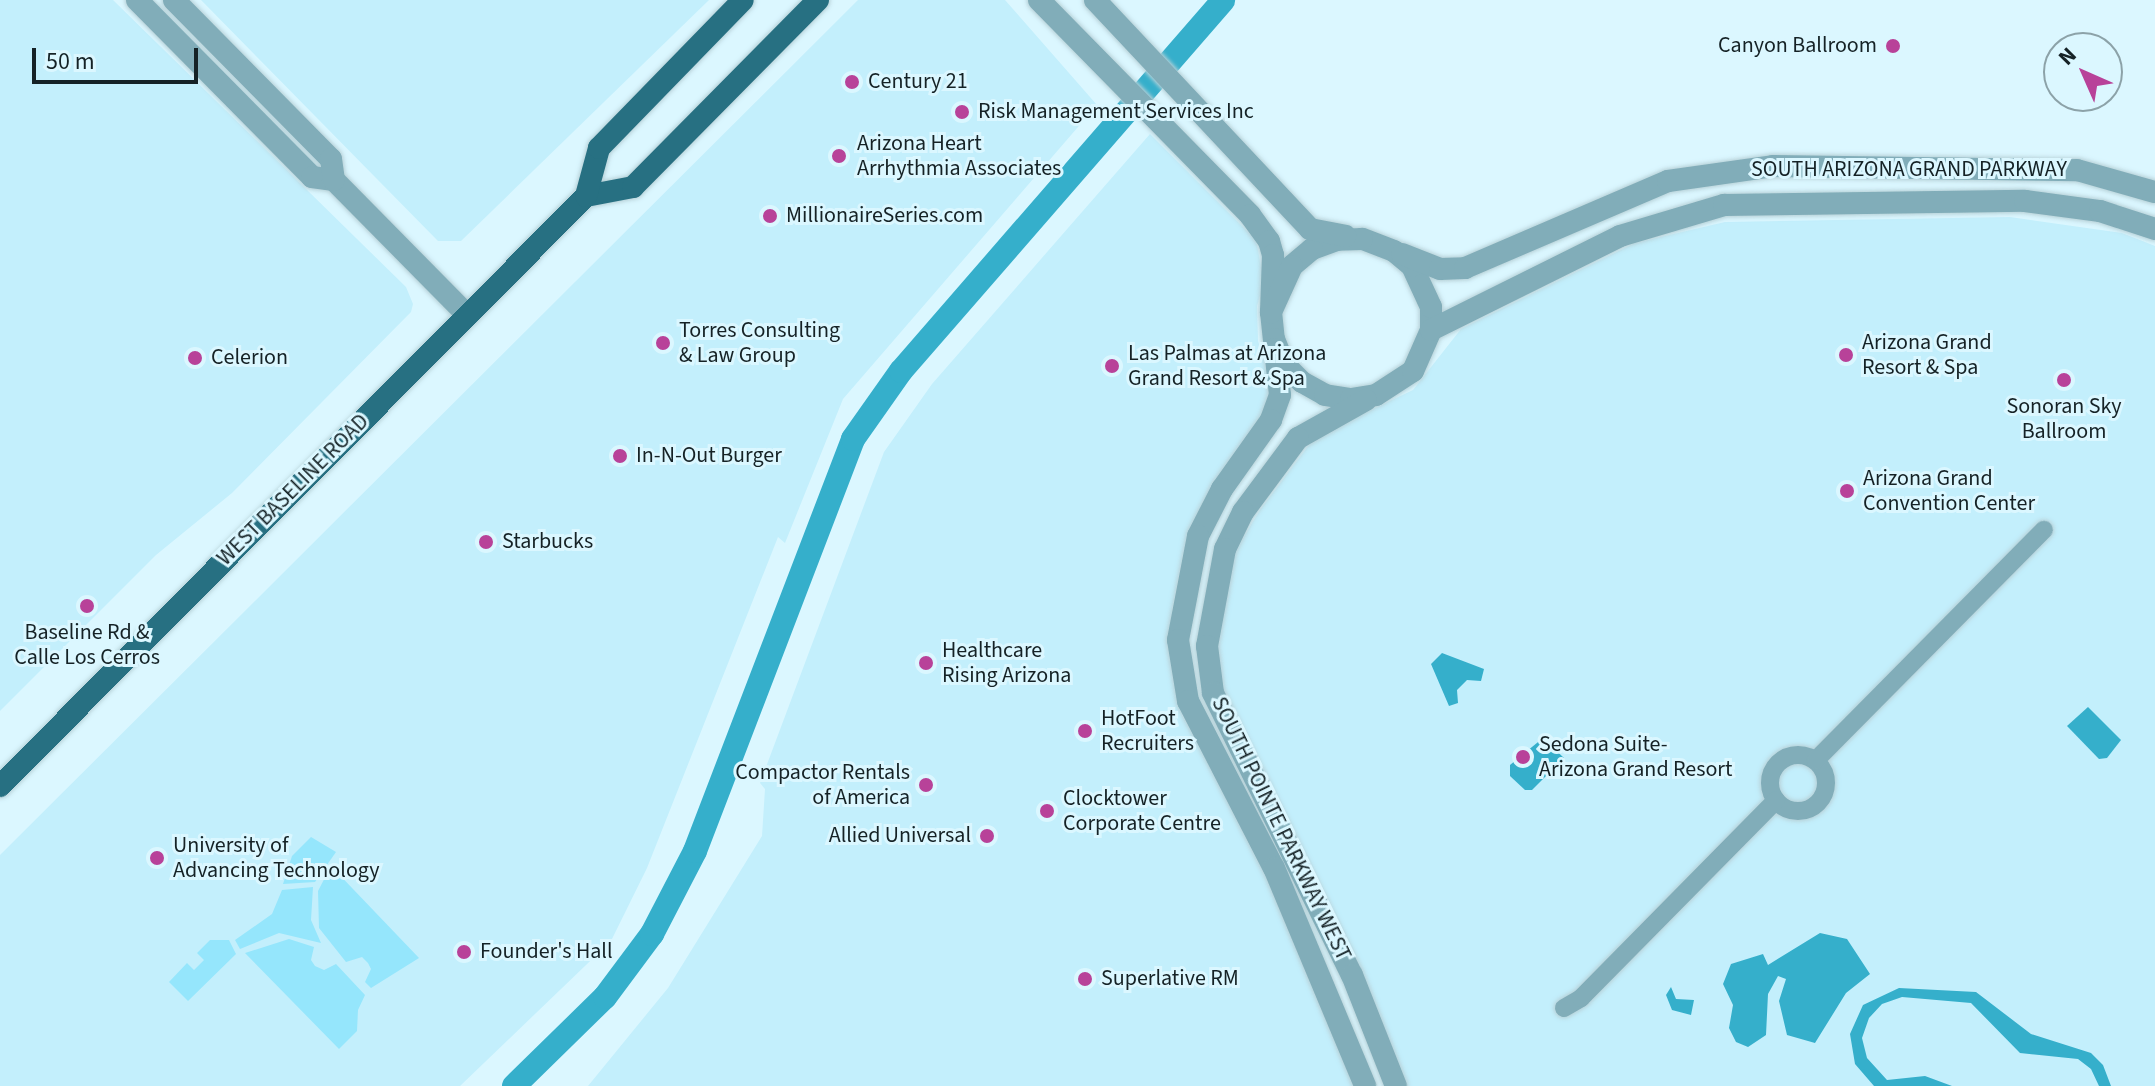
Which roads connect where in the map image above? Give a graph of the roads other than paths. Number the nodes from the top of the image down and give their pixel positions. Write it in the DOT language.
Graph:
graph roads {
  1 [pos="137,0"];
  2 [pos="155,0"];
  3 [pos="174,0"];
  4 [pos="743,0"];
  5 [pos="818,0"];
  6 [pos="1039,0"];
  7 [pos="1095,0"];
  8 [pos="211,38"];
  9 [pos="227,91"];
  10 [pos="334,180"];
  11 [pos="2155,192"];
  12 [pos="586,196"];
  13 [pos="2155,229"];
  14 [pos="1362,239"];
  15 [pos="1394,251"];
  16 [pos="1271,312"];
  17 [pos="467,315"];
  18 [pos="1431,330"];
  19 [pos="1274,339"];
  20 [pos="1376,395"];
  21 [pos="2044,530"];
  22 [pos="1816,760"];
  23 [pos="0,786"];
  24 [pos="1776,800"];
  25 [pos="1564,1008"];
  26 [pos="1365,1086"];
  27 [pos="1396,1086"];
  1 -- 9 [label="street"];
  2 -- 8 [label="street"];
  3 -- 8 [label="street"];
  4 -- 12 [label="main road, WEST BASELINE ROAD"];
  5 -- 12 [label="main road"];
  6 -- 16 [label="street"];
  7 -- 14 [label="street, SOUTH ARIZONA GRAND PARKWAY"];
  8 -- 9 [label="street"];
  8 -- 10 [label="street"];
  9 -- 10 [label="street"];
  10 -- 17 [label="street"];
  11 -- 15 [label="street, SOUTH ARIZONA GRAND PARKWAY"];
  12 -- 17 [label="main road, WEST BASELINE ROAD"];
  13 -- 18 [label="street, SOUTH ARIZONA GRAND PARKWAY"];
  14 -- 15 [label="street, SOUTH ARIZONA GRAND PARKWAY"];
  14 -- 16 [label="street"];
  15 -- 18 [label="street, SOUTH ARIZONA GRAND PARKWAY"];
  16 -- 19 [label="street"];
  17 -- 23 [label="main road, WEST BASELINE ROAD"];
  18 -- 20 [label="street"];
  19 -- 20 [label="street"];
  19 -- 26 [label="street, SOUTH POINTE PARKWAY WEST"];
  20 -- 27 [label="street, SOUTH POINTE PARKWAY WEST"];
  21 -- 22 [label="street"];
  22 -- 24 [label="street"];
  22 -- 24 [label="street"];
  24 -- 25 [label="street"];
}
